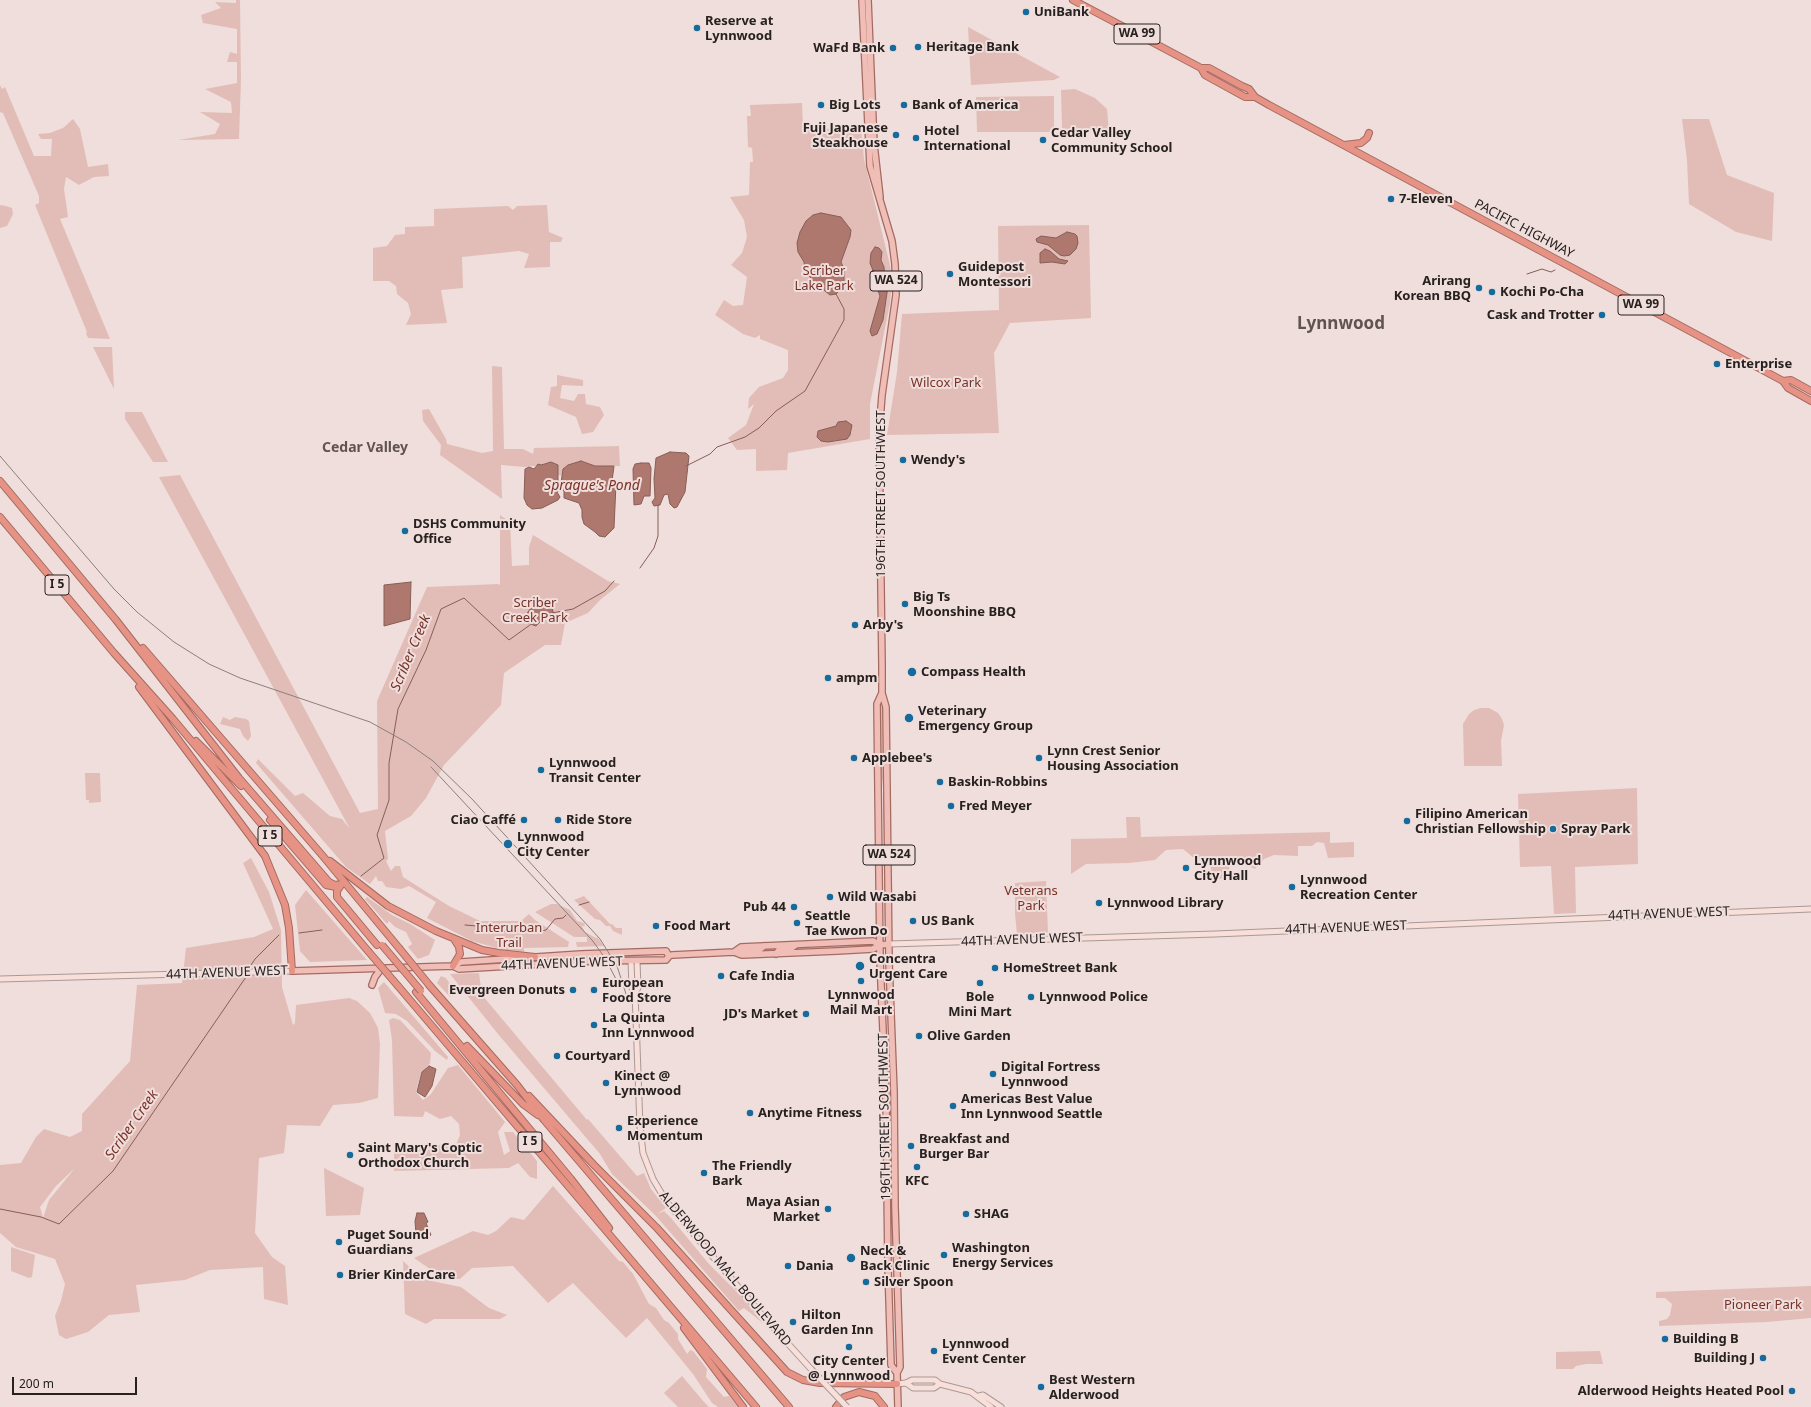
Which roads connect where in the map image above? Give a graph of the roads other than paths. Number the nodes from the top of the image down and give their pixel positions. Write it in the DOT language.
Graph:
graph roads {
  1 [pos="862,0"];
  2 [pos="868,0"];
  3 [pos="1073,0"];
  4 [pos="863,12"];
  5 [pos="869,21"];
  6 [pos="1369,133"];
  7 [pos="1343,144"];
  8 [pos="871,170"];
  9 [pos="880,187"];
  10 [pos="880,203"];
  11 [pos="1783,381"];
  12 [pos="1804,387"];
  13 [pos="1788,388"];
  14 [pos="1811,391"];
  15 [pos="1811,401"];
  16 [pos="2,483"];
  17 [pos="0,517"];
  18 [pos="116,620"];
  19 [pos="114,653"];
  20 [pos="882,693"];
  21 [pos="173,719"];
  22 [pos="322,855"];
  23 [pos="313,867"];
  24 [pos="1811,908"];
  25 [pos="454,939"];
  26 [pos="889,944"];
  27 [pos="797,945"];
  28 [pos="880,945"];
  29 [pos="737,953"];
  30 [pos="776,954"];
  31 [pos="535,956"];
  32 [pos="669,956"];
  33 [pos="634,961"];
  34 [pos="453,966"];
  35 [pos="381,969"];
  36 [pos="292,971"];
  37 [pos="0,979"];
  38 [pos="372,985"];
  39 [pos="419,992"];
  40 [pos="517,1085"];
  41 [pos="544,1120"];
  42 [pos="663,1296"];
  43 [pos="897,1373"];
  44 [pos="897,1384"];
  45 [pos="979,1396"];
  46 [pos="743,1407"];
  47 [pos="756,1407"];
  48 [pos="789,1407"];
  49 [pos="836,1407"];
  50 [pos="847,1407"];
  51 [pos="884,1407"];
  52 [pos="898,1407"];
  53 [pos="991,1407"];
  54 [pos="1001,1407"];
  1 -- 4 [label="main road, 196TH STREET SOUTHWEST"];
  2 -- 5 [label="main road, 196TH STREET SOUTHWEST / WA 524"];
  3 -- 7 [label="highway, PACIFIC HIGHWAY / WA 99"];
  4 -- 5 [label="main road"];
  4 -- 8 [label="main road, 196TH STREET SOUTHWEST"];
  5 -- 9 [label="main road, 196TH STREET SOUTHWEST / WA 524"];
  6 -- 7 [label="highway"];
  7 -- 11 [label="highway, PACIFIC HIGHWAY / WA 99"];
  8 -- 9 [label="main road"];
  8 -- 10 [label="main road, 196TH STREET SOUTHWEST"];
  9 -- 10 [label="main road, 196TH STREET SOUTHWEST / WA 524"];
  10 -- 20 [label="main road, 196TH STREET SOUTHWEST / WA 524"];
  11 -- 12 [label="highway, PACIFIC HIGHWAY / WA 99"];
  11 -- 13 [label="highway, PACIFIC HIGHWAY / WA 99"];
  12 -- 13 [label="highway"];
  12 -- 14 [label="highway, PACIFIC HIGHWAY / WA 99"];
  13 -- 15 [label="highway, PACIFIC HIGHWAY / WA 99"];
  16 -- 18 [label="highway, I 5"];
  17 -- 19 [label="highway, I 5"];
  18 -- 22 [label="highway, I 5"];
  18 -- 23 [label="highway"];
  19 -- 21 [label="highway, I 5"];
  19 -- 36 [label="highway"];
  20 -- 26 [label="main road, 196TH STREET SOUTHWEST / WA 524"];
  20 -- 28 [label="main road, 196TH STREET SOUTHWEST"];
  21 -- 23 [label="highway"];
  21 -- 42 [label="highway, I 5, bridge"];
  22 -- 25 [label="highway"];
  22 -- 40 [label="highway, I 5, bridge"];
  23 -- 39 [label="highway"];
  24 -- 26 [label="main road, 44TH AVENUE WEST"];
  25 -- 31 [label="highway"];
  25 -- 34 [label="highway"];
  26 -- 28 [label="main road, 44TH AVENUE WEST"];
  26 -- 43 [label="main road, 196TH STREET SOUTHWEST / WA 524"];
  27 -- 28 [label="main road, 44TH AVENUE WEST"];
  27 -- 29 [label="main road, 44TH AVENUE WEST"];
  27 -- 30 [label="main road"];
  28 -- 30 [label="main road, 44TH AVENUE WEST"];
  28 -- 43 [label="main road, 196TH STREET SOUTHWEST / WA 524"];
  29 -- 30 [label="main road, 44TH AVENUE WEST"];
  29 -- 32 [label="main road, 44TH AVENUE WEST"];
  31 -- 32 [label="main road, 44TH AVENUE WEST"];
  31 -- 34 [label="main road, 44TH AVENUE WEST"];
  32 -- 33 [label="main road, 44TH AVENUE WEST"];
  33 -- 34 [label="main road, 44TH AVENUE WEST"];
  33 -- 50 [label="main road, ALDERWOOD MALL BOULEVARD, bridge"];
  34 -- 35 [label="main road, 44TH AVENUE WEST"];
  35 -- 36 [label="main road, 44TH AVENUE WEST"];
  35 -- 38 [label="main road"];
  36 -- 37 [label="main road, 44TH AVENUE WEST"];
  39 -- 41 [label="highway"];
  39 -- 42 [label="highway"];
  40 -- 41 [label="highway, I 5"];
  40 -- 44 [label="highway"];
  41 -- 48 [label="highway, I 5"];
  42 -- 46 [label="highway"];
  42 -- 47 [label="highway, I 5"];
  43 -- 44 [label="main road, 196TH STREET SOUTHWEST / WA 524"];
  44 -- 45 [label="main road"];
  44 -- 52 [label="main road, 196TH STREET SOUTHWEST / WA 524"];
  45 -- 53 [label="main road"];
  45 -- 54 [label="main road"];
  49 -- 51 [label="highway"];
}
